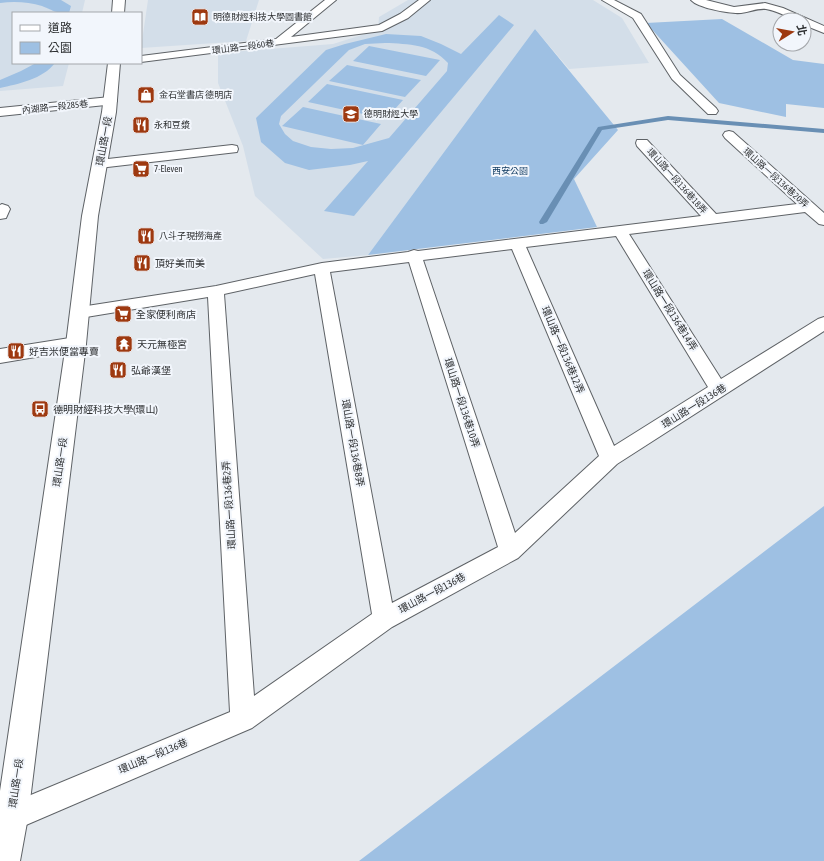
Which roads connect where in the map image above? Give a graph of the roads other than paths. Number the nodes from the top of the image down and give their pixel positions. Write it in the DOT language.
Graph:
graph roads {
  1 [pos="119,0"];
  2 [pos="331,0"];
  3 [pos="425,0"];
  4 [pos="607,0"];
  5 [pos="696,0"];
  6 [pos="118,12"];
  7 [pos="785,12"];
  8 [pos="812,24"];
  9 [pos="824,30"];
  10 [pos="279,42"];
  11 [pos="142,59"];
  12 [pos="114,64"];
  13 [pos="110,101"];
  14 [pos="712,111"];
  15 [pos="0,112"];
  16 [pos="729,135"];
  17 [pos="642,143"];
  18 [pos="232,149"];
  19 [pos="99,164"];
  20 [pos="809,207"];
  21 [pos="712,219"];
  22 [pos="824,221"];
  23 [pos="620,231"];
  24 [pos="517,243"];
  25 [pos="414,255"];
  26 [pos="322,268"];
  27 [pos="216,291"];
  28 [pos="80,312"];
  29 [pos="824,323"];
  30 [pos="76,344"];
  31 [pos="0,356"];
  32 [pos="719,390"];
  33 [pos="610,458"];
  34 [pos="510,550"];
  35 [pos="384,619"];
  36 [pos="243,718"];
  37 [pos="12,817"];
  38 [pos="4,861"];
  1 -- 6 [label="street"];
  2 -- 10 [label="lane, 環山路一段60巷"];
  3 -- 10 [label="lane"];
  4 -- 14 [label="lane"];
  5 -- 7 [label="lane"];
  8 -- 9 [label="lane"];
  10 -- 11 [label="lane, 環山路一段60巷"];
  12 -- 13 [label="street, 環山路一段"];
  13 -- 15 [label="street, 內湖路一段285巷"];
  13 -- 19 [label="street, 環山路一段"];
  16 -- 20 [label="lane, 環山路一段136巷20弄"];
  17 -- 21 [label="lane, 環山路一段136巷18弄"];
  18 -- 19 [label="lane"];
  19 -- 28 [label="street, 環山路一段"];
  20 -- 21 [label="lane"];
  20 -- 22 [label="lane, 環山路一段136巷20弄"];
  21 -- 23 [label="lane"];
  23 -- 24 [label="lane"];
  23 -- 32 [label="lane, 環山路一段136巷14弄"];
  24 -- 25 [label="lane"];
  24 -- 33 [label="lane, 環山路一段136巷12弄"];
  25 -- 26 [label="lane"];
  25 -- 34 [label="lane, 環山路一段136巷10弄"];
  26 -- 27 [label="lane"];
  26 -- 35 [label="lane, 環山路一段136巷8弄"];
  27 -- 28 [label="lane"];
  27 -- 36 [label="lane, 環山路一段136巷2弄"];
  28 -- 30 [label="street, 環山路一段"];
  29 -- 32 [label="lane, 環山路一段136巷"];
  30 -- 31 [label="street"];
  30 -- 37 [label="street, 環山路一段"];
  32 -- 33 [label="lane, 環山路一段136巷"];
  33 -- 34 [label="lane, 環山路一段136巷"];
  34 -- 35 [label="lane, 環山路一段136巷"];
  35 -- 36 [label="lane, 環山路一段136巷"];
  36 -- 37 [label="lane, 環山路一段136巷"];
  37 -- 38 [label="street, 環山路一段"];
}
